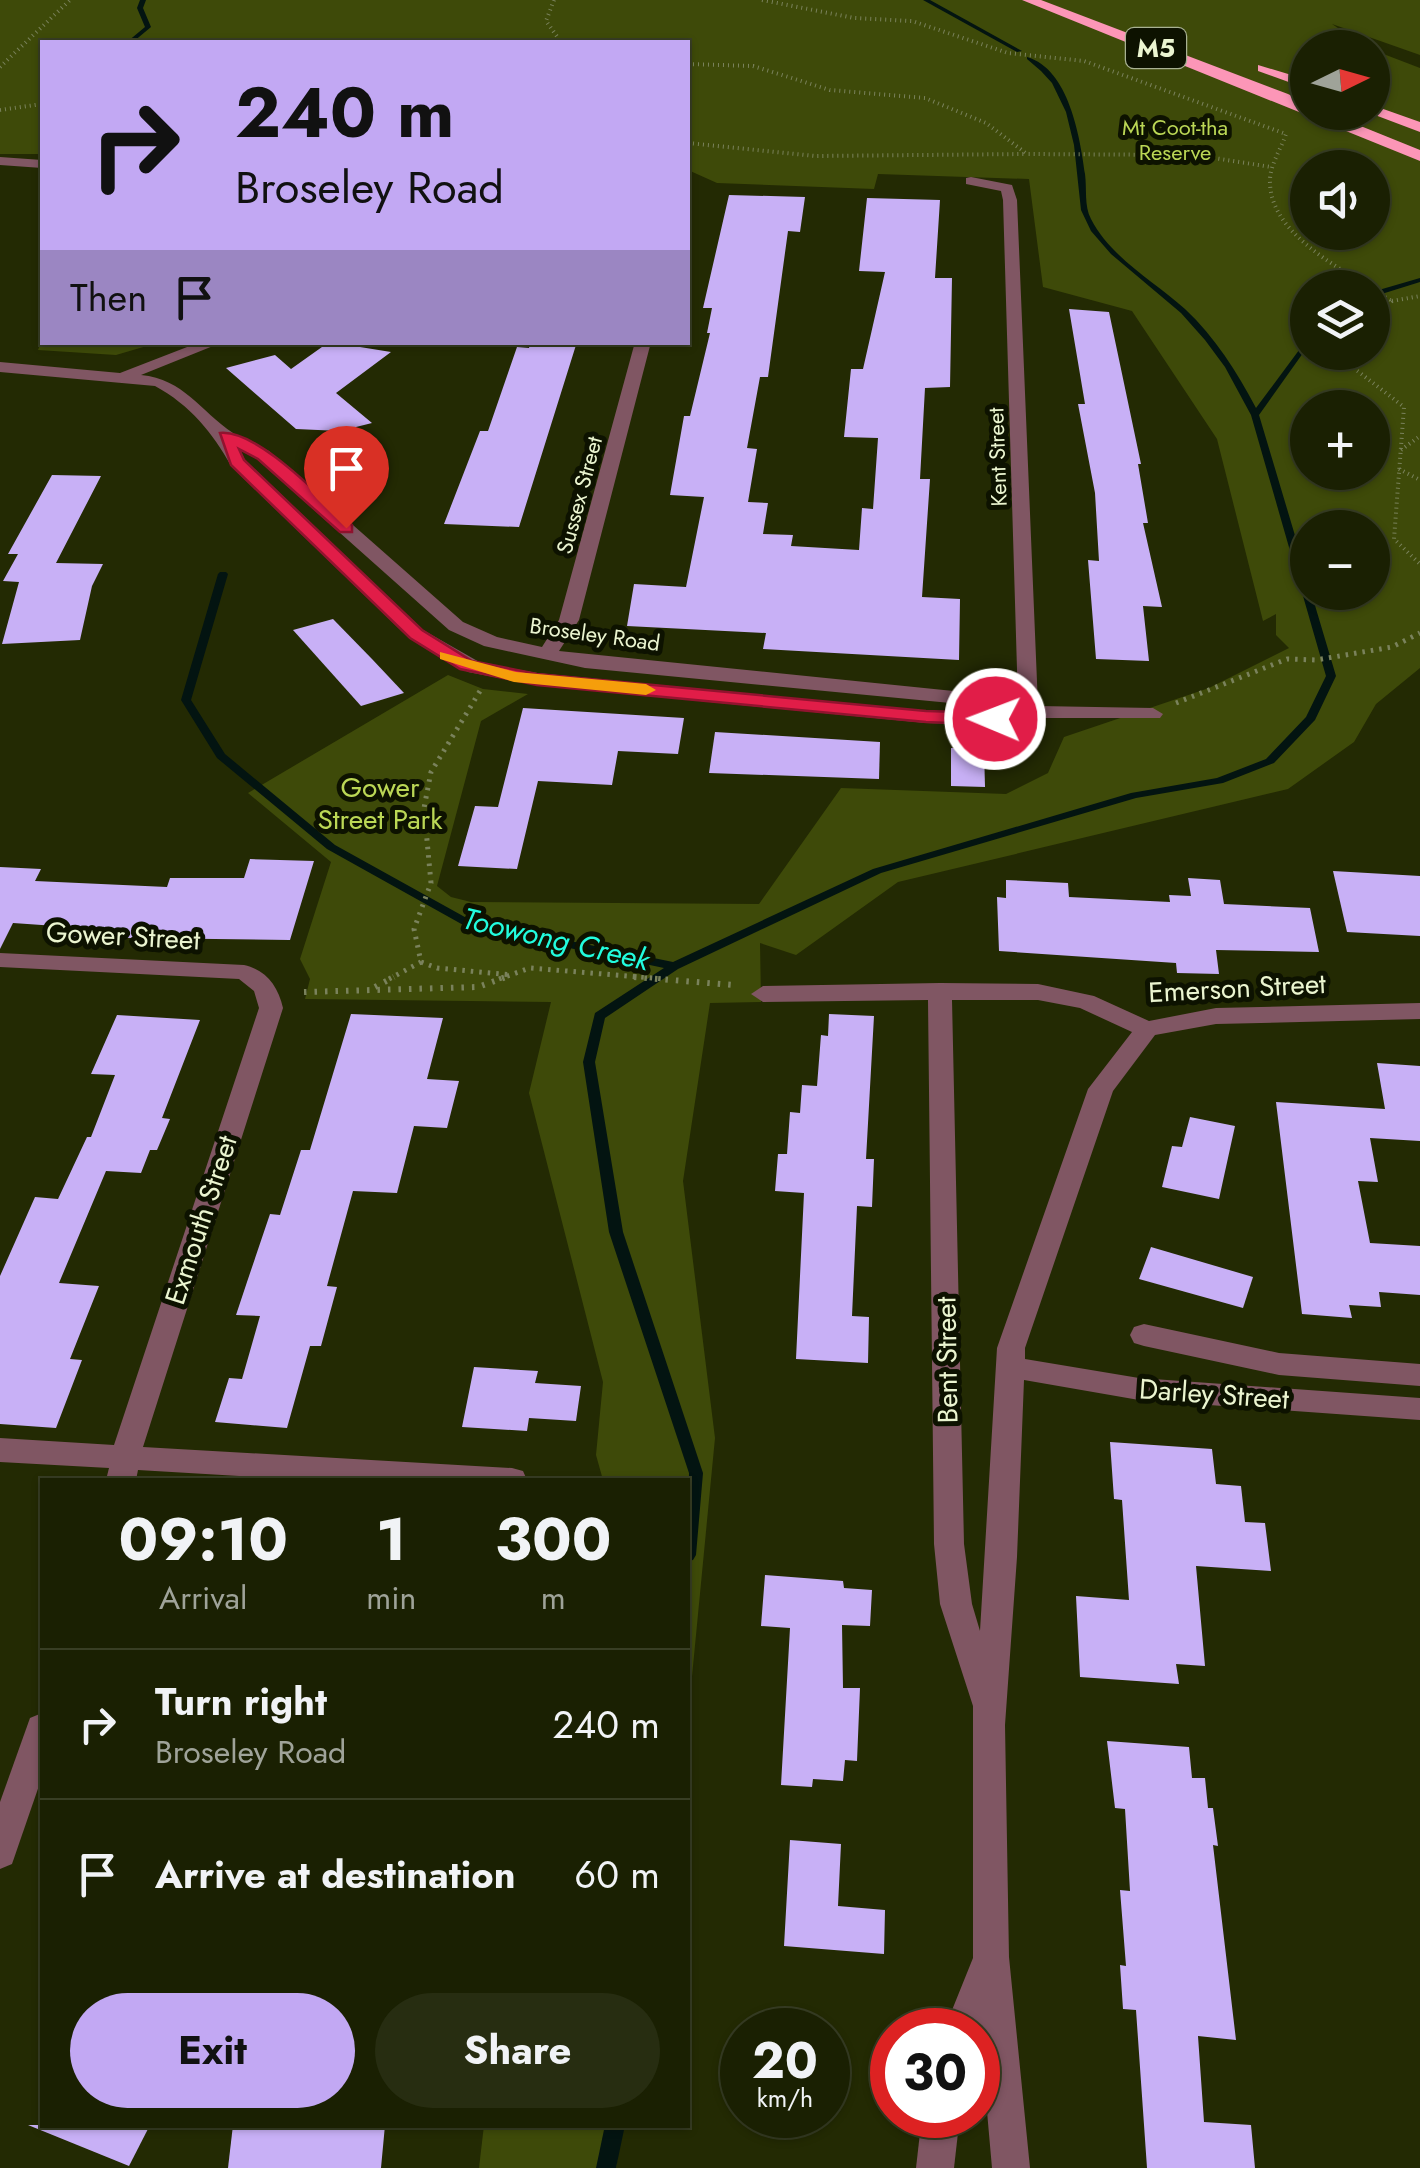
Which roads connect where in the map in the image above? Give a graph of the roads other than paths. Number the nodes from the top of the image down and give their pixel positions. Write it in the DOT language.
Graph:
graph roads {
  1 [pos="1029,0"];
  2 [pos="1238,59"];
  3 [pos="1290,78"];
  4 [pos="1283,96"];
  5 [pos="1290,98"];
  6 [pos="1290,100"];
  7 [pos="1390,116"];
  8 [pos="1420,127"];
  9 [pos="1354,130"];
  10 [pos="1383,130"];
  11 [pos="1420,144"];
  12 [pos="1420,156"];
  13 [pos="0,162"];
  14 [pos="40,164"];
  15 [pos="971,181"];
  16 [pos="208,345"];
  17 [pos="642,345"];
  18 [pos="0,367"];
  19 [pos="124,376"];
  20 [pos="226,436"];
  21 [pos="548,655"];
  22 [pos="1028,712"];
  23 [pos="1147,714"];
  24 [pos="0,960"];
  25 [pos="244,972"];
  26 [pos="940,990"];
  27 [pos="762,994"];
  28 [pos="1420,1011"];
  29 [pos="1147,1028"];
  30 [pos="1144,1335"];
  31 [pos="1009,1368"];
  32 [pos="1420,1374"];
  33 [pos="1420,1409"];
  34 [pos="0,1450"];
  35 [pos="124,1469"];
  36 [pos="441,1478"];
  37 [pos="988,1725"];
  38 [pos="40,1734"];
  39 [pos="0,1852"];
  40 [pos="991,1957"];
  41 [pos="971,2008"];
  42 [pos="938,2138"];
  43 [pos="935,2168"];
  44 [pos="1011,2168"];
  1 -- 4 [label="highway, M5"];
  2 -- 3 [label="highway"];
  4 -- 5 [label="highway, M5"];
  4 -- 6 [label="highway, M5"];
  7 -- 8 [label="highway"];
  9 -- 12 [label="highway, M5"];
  10 -- 11 [label="highway"];
  13 -- 14 [label="street"];
  15 -- 22 [label="street, Kent Street"];
  16 -- 19 [label="street"];
  17 -- 21 [label="street, Sussex Street"];
  18 -- 19 [label="street, Broseley Road"];
  19 -- 20 [label="street, Broseley Road"];
  20 -- 21 [label="street, Broseley Road"];
  20 -- 22 [label="street, Broseley Road"];
  21 -- 22 [label="street, Broseley Road"];
  22 -- 23 [label="street, Broseley Road"];
  24 -- 25 [label="street, Gower Street"];
  25 -- 35 [label="street, Exmouth Street"];
  26 -- 27 [label="street, Emerson Street"];
  26 -- 29 [label="street, Emerson Street"];
  26 -- 37 [label="street, Bent Street"];
  28 -- 29 [label="street, Emerson Street"];
  29 -- 31 [label="street, Bent Street"];
  30 -- 32 [label="street"];
  31 -- 33 [label="street, Darley Street"];
  31 -- 37 [label="street, Bent Street"];
  34 -- 35 [label="street"];
  35 -- 36 [label="street"];
  37 -- 40 [label="street, Bent Street"];
  38 -- 39 [label="street"];
  40 -- 41 [label="street, Bent Street"];
  40 -- 44 [label="street, Bent Street"];
  42 -- 43 [label="street"];
}
